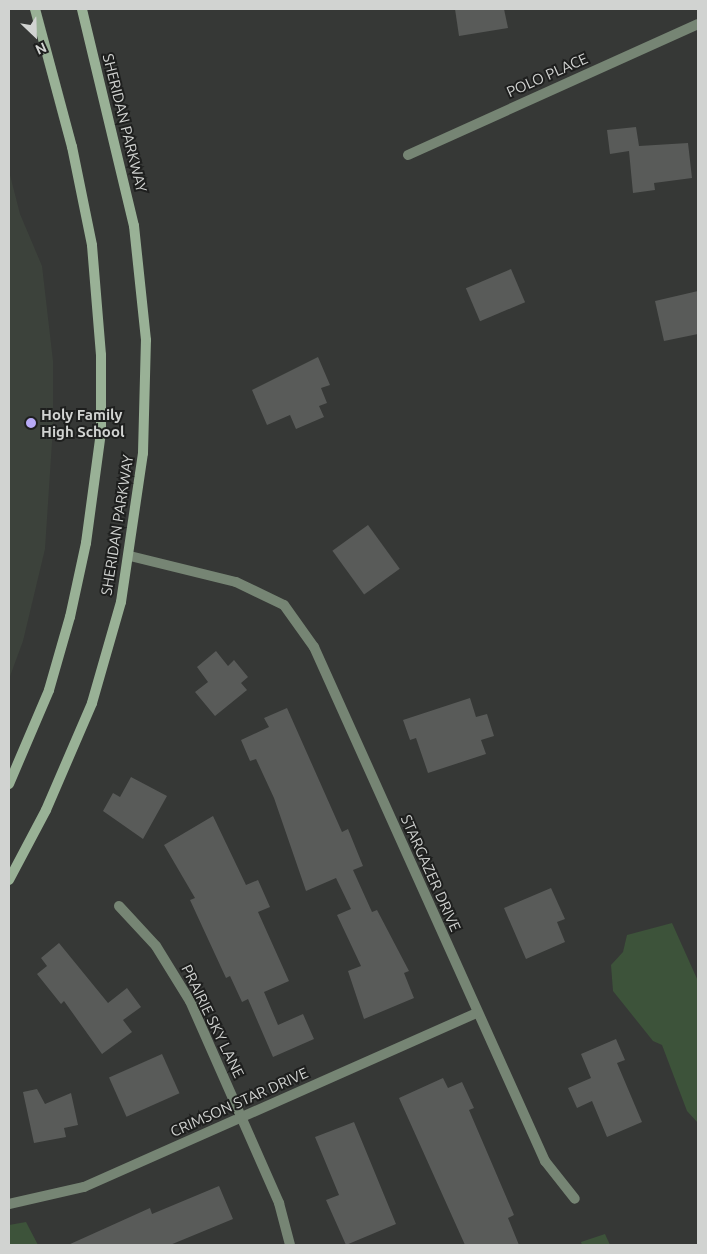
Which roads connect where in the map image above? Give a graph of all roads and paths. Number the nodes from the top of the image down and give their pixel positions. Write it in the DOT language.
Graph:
graph roads {
  1 [pos="35,9"];
  2 [pos="82,9"];
  3 [pos="698,24"];
  4 [pos="408,156"];
  5 [pos="130,556"];
  6 [pos="9,784"];
  7 [pos="9,880"];
  8 [pos="119,906"];
  9 [pos="477,1013"];
  10 [pos="242,1117"];
  11 [pos="576,1199"];
  12 [pos="9,1204"];
  13 [pos="290,1245"];
  1 -- 6 [label="main road, SHERIDAN PARKWAY"];
  2 -- 5 [label="main road, SHERIDAN PARKWAY"];
  3 -- 4 [label="street, POLO PLACE"];
  5 -- 7 [label="main road, SHERIDAN PARKWAY"];
  5 -- 9 [label="street, STARGAZER DRIVE"];
  8 -- 10 [label="street, PRAIRIE SKY LANE"];
  9 -- 10 [label="street, CRIMSON STAR DRIVE"];
  9 -- 11 [label="street, STARGAZER DRIVE"];
  10 -- 12 [label="street, CRIMSON STAR DRIVE"];
  10 -- 13 [label="street, PRAIRIE SKY LANE"];
}
